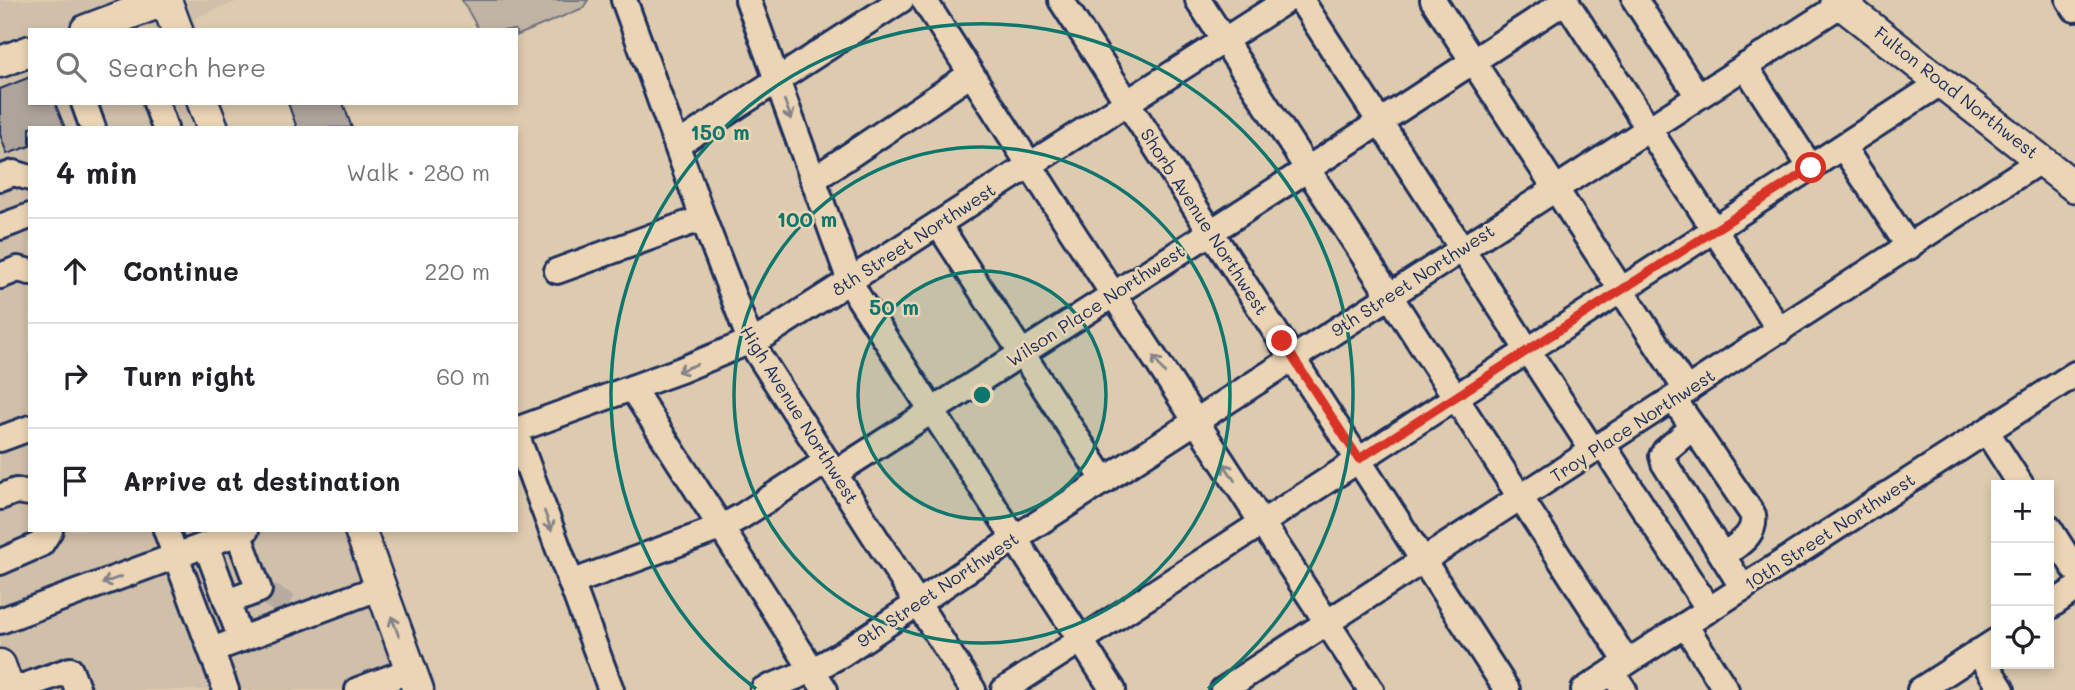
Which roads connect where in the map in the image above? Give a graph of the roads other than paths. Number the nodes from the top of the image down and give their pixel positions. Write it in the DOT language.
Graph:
graph roads {
  1 [pos="166,0"];
  2 [pos="624,0"];
  3 [pos="748,0"];
  4 [pos="901,0"];
  5 [pos="924,0"];
  6 [pos="1061,0"];
  7 [pos="1198,0"];
  8 [pos="1287,0"];
  9 [pos="1301,0"];
  10 [pos="1433,0"];
  11 [pos="1566,0"];
  12 [pos="1635,0"];
  13 [pos="2069,0"];
  14 [pos="1842,1"];
  15 [pos="2075,9"];
  16 [pos="91,28"];
  17 [pos="176,28"];
  18 [pos="1224,41"];
  19 [pos="28,52"];
  20 [pos="1473,61"];
  21 [pos="0,62"];
  22 [pos="1745,66"];
  23 [pos="971,74"];
  24 [pos="777,81"];
  25 [pos="1942,82"];
  26 [pos="1698,96"];
  27 [pos="1128,103"];
  28 [pos="85,105"];
  29 [pos="157,105"];
  30 [pos="205,105"];
  31 [pos="1379,122"];
  32 [pos="92,126"];
  33 [pos="164,126"];
  34 [pos="211,126"];
  35 [pos="1650,128"];
  36 [pos="677,145"];
  37 [pos="1843,147"];
  38 [pos="2041,160"];
  39 [pos="1031,165"];
  40 [pos="1811,168"];
  41 [pos="1308,169"];
  42 [pos="28,177"];
  43 [pos="0,178"];
  44 [pos="813,180"];
  45 [pos="2075,187"];
  46 [pos="1555,189"];
  47 [pos="28,217"];
  48 [pos="703,218"];
  49 [pos="938,225"];
  50 [pos="0,227"];
  51 [pos="1715,229"];
  52 [pos="1211,232"];
  53 [pos="1909,247"];
  54 [pos="1461,250"];
  55 [pos="557,271"];
  56 [pos="28,272"];
  57 [pos="0,276"];
  58 [pos="850,281"];
  59 [pos="1621,290"];
  60 [pos="1113,293"];
  61 [pos="1390,296"];
  62 [pos="1780,331"];
  63 [pos="751,343"];
  64 [pos="1527,350"];
  65 [pos="1021,353"];
  66 [pos="1294,359"];
  67 [pos="2075,374"];
  68 [pos="632,388"];
  69 [pos="1456,396"];
  70 [pos="1680,396"];
  71 [pos="932,411"];
  72 [pos="1197,422"];
  73 [pos="1693,427"];
  74 [pos="28,429"];
  75 [pos="518,431"];
  76 [pos="1987,432"];
  77 [pos="518,437"];
  78 [pos="0,439"];
  79 [pos="1598,448"];
  80 [pos="1359,459"];
  81 [pos="831,467"];
  82 [pos="2018,480"];
  83 [pos="1105,481"];
  84 [pos="28,493"];
  85 [pos="0,497"];
  86 [pos="1520,498"];
  87 [pos="1261,522"];
  88 [pos="720,528"];
  89 [pos="49,532"];
  90 [pos="167,532"];
  91 [pos="242,532"];
  92 [pos="361,532"];
  93 [pos="2054,536"];
  94 [pos="1015,538"];
  95 [pos="206,545"];
  96 [pos="176,556"];
  97 [pos="1723,556"];
  98 [pos="1424,561"];
  99 [pos="0,562"];
  100 [pos="2075,569"];
  101 [pos="571,583"];
  102 [pos="381,587"];
  103 [pos="1743,588"];
  104 [pos="2075,589"];
  105 [pos="227,602"];
  106 [pos="280,602"];
  107 [pos="918,603"];
  108 [pos="2050,606"];
  109 [pos="1709,610"];
  110 [pos="0,621"];
  111 [pos="1327,623"];
  112 [pos="1685,625"];
  113 [pos="241,639"];
  114 [pos="1081,640"];
  115 [pos="1987,646"];
  116 [pos="212,650"];
  117 [pos="0,665"];
  118 [pos="1621,675"];
  119 [pos="414,680"];
  120 [pos="819,680"];
  121 [pos="222,689"];
  122 [pos="971,689"];
  123 [pos="11,690"];
  124 [pos="78,690"];
  125 [pos="358,690"];
  126 [pos="611,690"];
  127 [pos="763,690"];
  128 [pos="1004,690"];
  129 [pos="1113,690"];
  130 [pos="1223,690"];
  131 [pos="1371,690"];
  132 [pos="1507,690"];
  133 [pos="1584,690"];
  134 [pos="1727,690"];
  135 [pos="1920,690"];
  136 [pos="2002,690"];
  1 -- 16 [label="main road"];
  1 -- 17 [label="main road"];
  2 -- 36 [label="street, High Avenue Northwest"];
  3 -- 24 [label="street"];
  4 -- 24 [label="street"];
  5 -- 23 [label="street"];
  6 -- 27 [label="street, Shorb Avenue Northwest"];
  7 -- 18 [label="street"];
  8 -- 18 [label="street, 8th Street Northwest"];
  9 -- 31 [label="street"];
  10 -- 20 [label="street"];
  11 -- 20 [label="street, Wilson Place Northwest"];
  11 -- 35 [label="street"];
  12 -- 26 [label="street"];
  13 -- 15 [label="street"];
  14 -- 22 [label="street, 9th Street Northwest"];
  14 -- 25 [label="main road, Fulton Road Northwest"];
  18 -- 27 [label="street, 8th Street Northwest"];
  18 -- 41 [label="street"];
  19 -- 21 [label="main road"];
  20 -- 31 [label="street, Wilson Place Northwest"];
  20 -- 46 [label="street"];
  22 -- 26 [label="street, 9th Street Northwest"];
  22 -- 40 [label="street"];
  23 -- 39 [label="street"];
  23 -- 44 [label="street"];
  24 -- 36 [label="street"];
  24 -- 44 [label="street, one-way"];
  25 -- 37 [label="street"];
  25 -- 38 [label="main road, Fulton Road Northwest"];
  26 -- 35 [label="street, 9th Street Northwest"];
  27 -- 39 [label="street, 8th Street Northwest"];
  27 -- 52 [label="street, Shorb Avenue Northwest"];
  28 -- 32 [label="street"];
  29 -- 33 [label="street"];
  30 -- 34 [label="main road"];
  31 -- 41 [label="street, Wilson Place Northwest"];
  31 -- 54 [label="street"];
  35 -- 46 [label="street, 9th Street Northwest"];
  35 -- 51 [label="street"];
  36 -- 48 [label="street, High Avenue Northwest"];
  37 -- 40 [label="street"];
  37 -- 53 [label="street"];
  38 -- 45 [label="main road, Fulton Road Northwest"];
  38 -- 53 [label="street, Troy Place Northwest"];
  39 -- 49 [label="street, 8th Street Northwest"];
  39 -- 60 [label="street"];
  40 -- 51 [label="street"];
  41 -- 52 [label="street, Wilson Place Northwest"];
  41 -- 61 [label="street"];
  42 -- 43 [label="street"];
  44 -- 58 [label="street"];
  46 -- 54 [label="street, 9th Street Northwest"];
  46 -- 59 [label="street"];
  47 -- 50 [label="street"];
  48 -- 55 [label="street"];
  48 -- 63 [label="street, High Avenue Northwest"];
  49 -- 58 [label="street, 8th Street Northwest"];
  49 -- 65 [label="street"];
  51 -- 59 [label="street"];
  51 -- 62 [label="street"];
  52 -- 60 [label="street, Wilson Place Northwest"];
  52 -- 66 [label="street, Shorb Avenue Northwest"];
  53 -- 62 [label="street, Troy Place Northwest"];
  54 -- 61 [label="street, 9th Street Northwest"];
  54 -- 64 [label="street"];
  56 -- 57 [label="street"];
  58 -- 63 [label="street, 8th Street Northwest"];
  58 -- 71 [label="street"];
  59 -- 64 [label="street"];
  59 -- 70 [label="street"];
  60 -- 65 [label="street, Wilson Place Northwest"];
  72 -- 60 [label="street, one-way"];
  61 -- 66 [label="street, 9th Street Northwest"];
  61 -- 69 [label="street"];
  62 -- 70 [label="street, Troy Place Northwest"];
  63 -- 68 [label="street, 8th Street Northwest, one-way"];
  63 -- 81 [label="street, High Avenue Northwest"];
  64 -- 69 [label="street"];
  64 -- 79 [label="street"];
  65 -- 71 [label="street, Wilson Place Northwest"];
  65 -- 83 [label="street"];
  66 -- 72 [label="street, 9th Street Northwest"];
  66 -- 80 [label="street, Shorb Avenue Northwest"];
  67 -- 76 [label="street, 10th Street Northwest"];
  68 -- 75 [label="street, 8th Street Northwest"];
  68 -- 88 [label="street"];
  69 -- 80 [label="street"];
  69 -- 86 [label="street"];
  70 -- 73 [label="street"];
  70 -- 79 [label="street, Troy Place Northwest"];
  71 -- 81 [label="street, Wilson Place Northwest"];
  71 -- 94 [label="street"];
  72 -- 83 [label="street, 9th Street Northwest"];
  87 -- 72 [label="street, one-way"];
  73 -- 97 [label="street"];
  73 -- 97 [label="street"];
  74 -- 78 [label="street"];
  76 -- 82 [label="street"];
  76 -- 103 [label="street, 10th Street Northwest"];
  77 -- 101 [label="street, one-way"];
  79 -- 86 [label="street, Troy Place Northwest"];
  79 -- 109 [label="street"];
  80 -- 87 [label="street"];
  80 -- 98 [label="street, Shorb Avenue Northwest"];
  81 -- 88 [label="street, Wilson Place Northwest"];
  81 -- 107 [label="street, High Avenue Northwest"];
  83 -- 94 [label="street, 9th Street Northwest"];
  84 -- 85 [label="street"];
  86 -- 98 [label="street, Troy Place Northwest"];
  86 -- 118 [label="street"];
  87 -- 111 [label="street"];
  87 -- 114 [label="street"];
  88 -- 101 [label="street, Wilson Place Northwest"];
  88 -- 120 [label="street"];
  89 -- 99 [label="street"];
  90 -- 96 [label="street"];
  91 -- 95 [label="street"];
  91 -- 106 [label="street"];
  92 -- 102 [label="main road"];
  93 -- 100 [label="street"];
  94 -- 107 [label="street, 9th Street Northwest"];
  94 -- 114 [label="street"];
  95 -- 96 [label="street"];
  95 -- 105 [label="street"];
  96 -- 110 [label="street, one-way"];
  96 -- 116 [label="street"];
  97 -- 103 [label="street"];
  98 -- 111 [label="street, Troy Place Northwest"];
  98 -- 132 [label="street, Shorb Avenue Northwest"];
  101 -- 126 [label="street"];
  102 -- 106 [label="street"];
  119 -- 102 [label="main road, one-way"];
  103 -- 109 [label="street, 10th Street Northwest"];
  104 -- 108 [label="street"];
  105 -- 106 [label="street"];
  105 -- 113 [label="street"];
  106 -- 113 [label="street"];
  107 -- 120 [label="street, 9th Street Northwest"];
  107 -- 122 [label="street, High Avenue Northwest"];
  109 -- 112 [label="street, 10th Street Northwest"];
  111 -- 130 [label="street, Troy Place Northwest"];
  111 -- 131 [label="street"];
  112 -- 118 [label="street, 10th Street Northwest"];
  112 -- 134 [label="street"];
  113 -- 116 [label="street"];
  114 -- 128 [label="street"];
  114 -- 129 [label="street"];
  115 -- 135 [label="street"];
  115 -- 136 [label="street"];
  116 -- 121 [label="street"];
  117 -- 123 [label="main road"];
  118 -- 133 [label="street, 10th Street Northwest"];
  119 -- 125 [label="street"];
  120 -- 127 [label="street, 9th Street Northwest"];
  123 -- 124 [label="street"];
}
